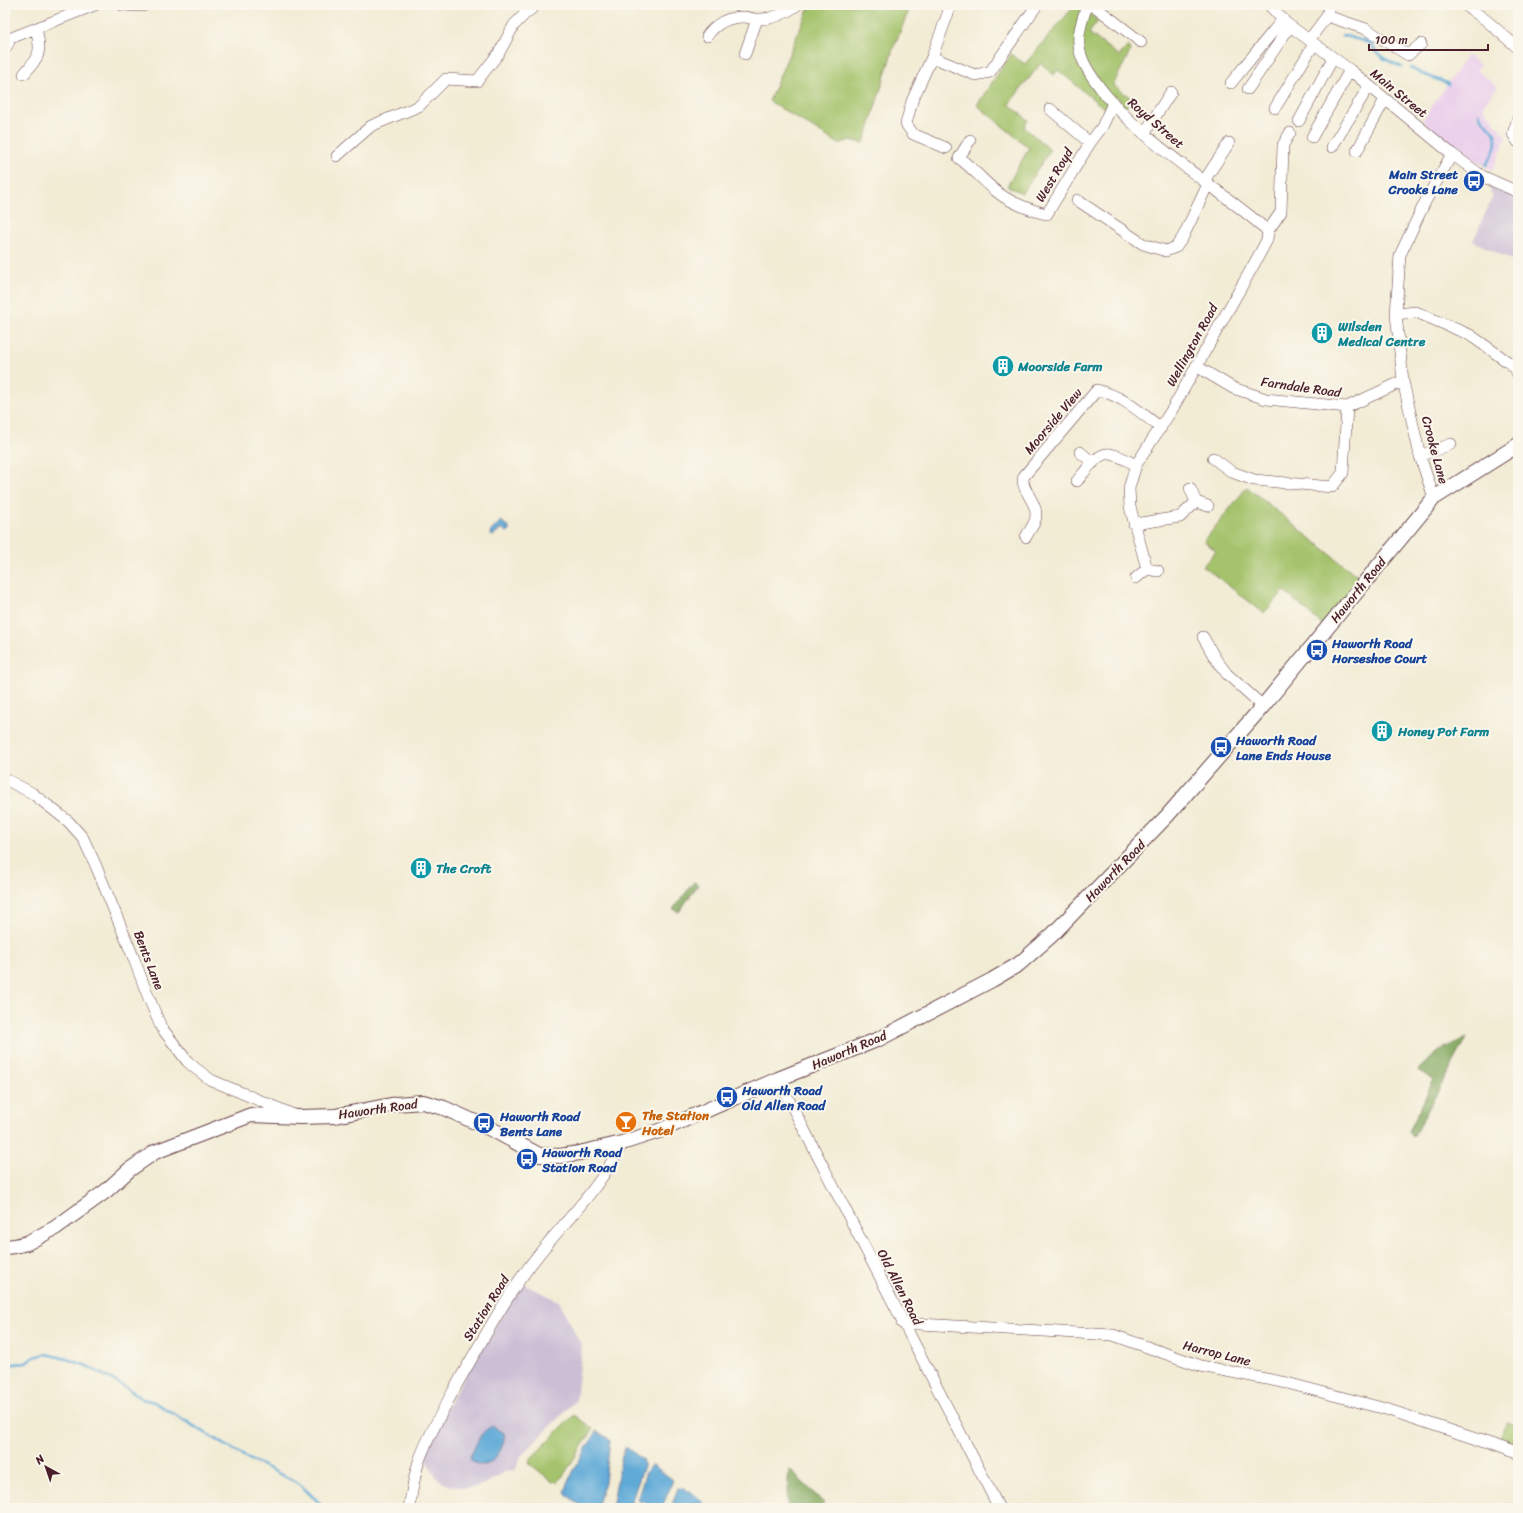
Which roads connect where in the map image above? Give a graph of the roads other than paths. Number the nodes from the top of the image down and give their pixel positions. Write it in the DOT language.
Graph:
graph roads {
  1 [pos="95,5"];
  2 [pos="122,5"];
  3 [pos="146,5"];
  4 [pos="536,5"];
  5 [pos="797,5"];
  6 [pos="951,5"];
  7 [pos="1037,5"];
  8 [pos="1087,5"];
  9 [pos="1093,5"];
  10 [pos="1269,5"];
  11 [pos="1328,5"];
  12 [pos="1465,5"];
  13 [pos="1327,16"];
  14 [pos="757,19"];
  15 [pos="1286,22"];
  16 [pos="36,28"];
  17 [pos="706,36"];
  18 [pos="1141,42"];
  19 [pos="1312,42"];
  20 [pos="1421,44"];
  21 [pos="1518,48"];
  22 [pos="5,49"];
  23 [pos="745,54"];
  24 [pos="932,57"];
  25 [pos="1252,57"];
  26 [pos="1333,58"];
  27 [pos="1264,65"];
  28 [pos="1350,70"];
  29 [pos="24,74"];
  30 [pos="1231,83"];
  31 [pos="1369,86"];
  32 [pos="1248,89"];
  33 [pos="1171,92"];
  34 [pos="1385,99"];
  35 [pos="1113,103"];
  36 [pos="1275,108"];
  37 [pos="1050,109"];
  38 [pos="1518,118"];
  39 [pos="1299,121"];
  40 [pos="1290,133"];
  41 [pos="1144,134"];
  42 [pos="1312,137"];
  43 [pos="970,140"];
  44 [pos="1518,142"];
  45 [pos="1090,143"];
  46 [pos="1229,143"];
  47 [pos="1332,147"];
  48 [pos="946,148"];
  49 [pos="1357,151"];
  50 [pos="1452,154"];
  51 [pos="337,156"];
  52 [pos="1206,182"];
  53 [pos="1518,192"];
  54 [pos="1076,200"];
  55 [pos="1268,231"];
  56 [pos="1396,314"];
  57 [pos="1196,366"];
  58 [pos="1518,375"];
  59 [pos="1404,381"];
  60 [pos="1346,407"];
  61 [pos="1161,428"];
  62 [pos="1451,444"];
  63 [pos="1518,445"];
  64 [pos="1080,452"];
  65 [pos="1420,456"];
  66 [pos="1213,458"];
  67 [pos="1093,463"];
  68 [pos="1136,465"];
  69 [pos="1077,481"];
  70 [pos="1190,488"];
  71 [pos="1434,498"];
  72 [pos="1196,502"];
  73 [pos="1208,506"];
  74 [pos="1134,524"];
  75 [pos="1026,537"];
  76 [pos="1136,578"];
  77 [pos="1203,637"];
  78 [pos="1263,706"];
  79 [pos="5,779"];
  80 [pos="778,1079"];
  81 [pos="300,1117"];
  82 [pos="622,1143"];
  83 [pos="5,1248"];
  84 [pos="902,1323"];
  85 [pos="1518,1453"];
  86 [pos="409,1508"];
  87 [pos="998,1508"];
  1 -- 16 [label="street"];
  2 -- 3 [label="street"];
  4 -- 51 [label="street"];
  5 -- 14 [label="street"];
  6 -- 24 [label="street"];
  7 -- 24 [label="street"];
  8 -- 35 [label="street, Royd Street"];
  9 -- 18 [label="street"];
  10 -- 15 [label="street, Main Street"];
  11 -- 13 [label="street"];
  12 -- 21 [label="street"];
  13 -- 19 [label="street"];
  13 -- 20 [label="street"];
  14 -- 17 [label="street"];
  14 -- 23 [label="street"];
  15 -- 19 [label="street, Main Street"];
  15 -- 25 [label="street"];
  15 -- 27 [label="street"];
  16 -- 22 [label="street"];
  16 -- 29 [label="street"];
  19 -- 26 [label="street, Main Street"];
  19 -- 36 [label="street"];
  24 -- 48 [label="street"];
  25 -- 27 [label="street"];
  25 -- 30 [label="street"];
  26 -- 28 [label="street, Main Street"];
  26 -- 39 [label="street"];
  27 -- 32 [label="street"];
  28 -- 31 [label="street, Main Street"];
  28 -- 42 [label="street"];
  31 -- 34 [label="street, Main Street"];
  31 -- 47 [label="street"];
  33 -- 41 [label="street"];
  34 -- 49 [label="street"];
  34 -- 50 [label="street, Main Street"];
  35 -- 41 [label="street, Royd Street"];
  35 -- 45 [label="street, West Royd"];
  37 -- 45 [label="street"];
  38 -- 44 [label="street"];
  40 -- 55 [label="street, Wellington Road"];
  41 -- 52 [label="street, Royd Street"];
  43 -- 45 [label="street, West Royd"];
  46 -- 52 [label="street"];
  50 -- 53 [label="street, Main Street"];
  50 -- 56 [label="street"];
  52 -- 54 [label="street"];
  52 -- 55 [label="street, Royd Street"];
  55 -- 57 [label="street, Wellington Road"];
  56 -- 58 [label="street"];
  56 -- 59 [label="street"];
  57 -- 60 [label="street, Farndale Road"];
  57 -- 61 [label="street, Wellington Road"];
  59 -- 60 [label="street, Farndale Road"];
  59 -- 65 [label="street, Crooke Lane"];
  60 -- 66 [label="street"];
  61 -- 68 [label="street, Wellington Road"];
  61 -- 75 [label="street, Moorside View"];
  62 -- 65 [label="street"];
  63 -- 71 [label="main road, Haworth Road"];
  64 -- 67 [label="street"];
  65 -- 71 [label="street, Crooke Lane"];
  67 -- 68 [label="street"];
  67 -- 69 [label="street"];
  68 -- 74 [label="street, Wellington Road"];
  70 -- 72 [label="street"];
  71 -- 78 [label="main road, Haworth Road"];
  72 -- 73 [label="street"];
  72 -- 74 [label="street"];
  74 -- 76 [label="street, Wellington Road"];
  77 -- 78 [label="street"];
  78 -- 80 [label="main road, Haworth Road"];
  79 -- 81 [label="street, Bents Lane"];
  80 -- 82 [label="main road, Haworth Road"];
  80 -- 84 [label="street, Old Allen Road"];
  81 -- 82 [label="main road, Haworth Road"];
  81 -- 83 [label="main road, Haworth Road"];
  82 -- 86 [label="street, Station Road"];
  84 -- 85 [label="street, Harrop Lane"];
  84 -- 87 [label="street, Old Allen Road"];
}
